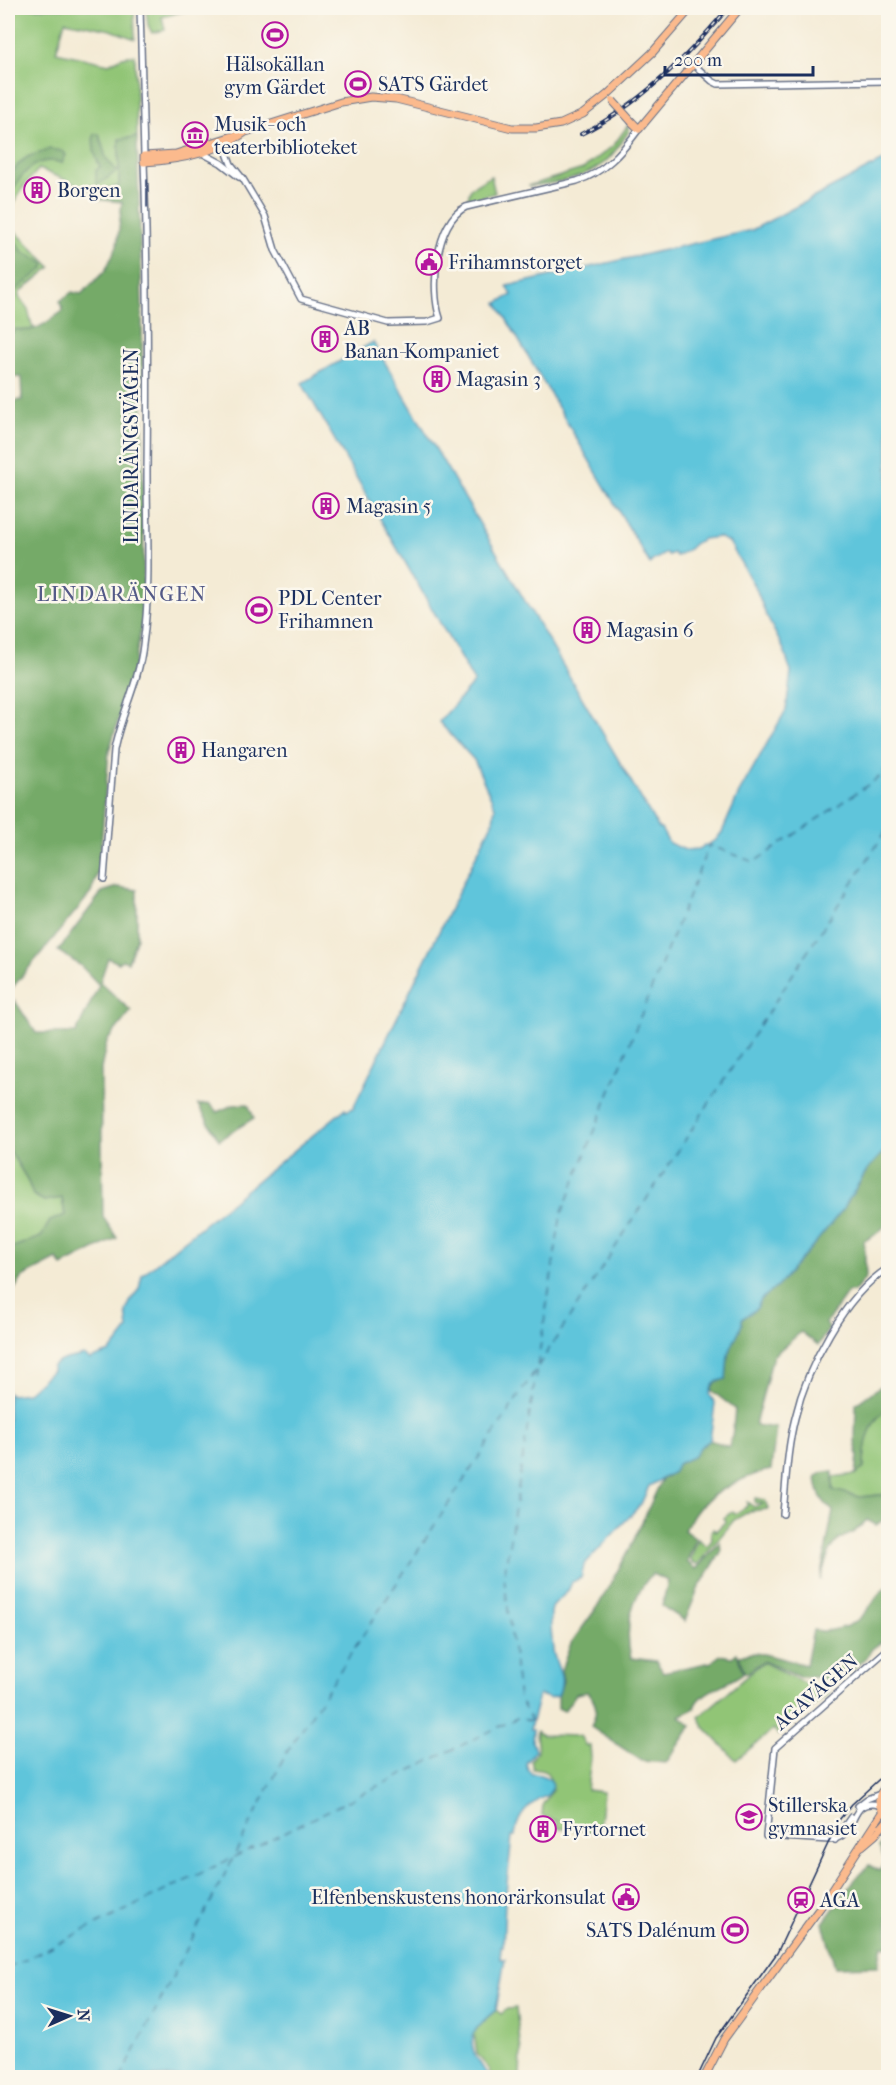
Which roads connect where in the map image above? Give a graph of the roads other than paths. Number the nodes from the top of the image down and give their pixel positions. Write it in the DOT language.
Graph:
graph roads {
  1 [pos="140,8"];
  2 [pos="691,8"];
  3 [pos="740,8"];
  4 [pos="693,64"];
  5 [pos="888,81"];
  6 [pos="610,98"];
  7 [pos="639,129"];
  8 [pos="223,141"];
  9 [pos="215,144"];
  10 [pos="201,153"];
  11 [pos="144,159"];
  12 [pos="221,163"];
  13 [pos="243,179"];
  14 [pos="104,879"];
  15 [pos="888,1268"];
  16 [pos="783,1514"];
  17 [pos="888,1648"];
  18 [pos="888,1785"];
  19 [pos="880,1794"];
  20 [pos="884,1810"];
  21 [pos="888,1820"];
  22 [pos="835,1840"];
  23 [pos="860,1847"];
  24 [pos="704,2078"];
  1 -- 11 [label="street, LINDARÄNGSVÄGEN"];
  2 -- 6 [label="main road"];
  3 -- 4 [label="main road"];
  4 -- 5 [label="street"];
  4 -- 7 [label="main road"];
  6 -- 7 [label="main road, bridge"];
  6 -- 8 [label="main road"];
  7 -- 13 [label="street"];
  8 -- 9 [label="main road"];
  8 -- 13 [label="street"];
  9 -- 10 [label="main road"];
  9 -- 11 [label="main road"];
  9 -- 12 [label="street"];
  10 -- 11 [label="main road"];
  10 -- 12 [label="street"];
  11 -- 14 [label="street, LINDARÄNGSVÄGEN"];
  12 -- 13 [label="street"];
  15 -- 16 [label="street"];
  17 -- 22 [label="street, AGAVÄGEN"];
  18 -- 19 [label="main road"];
  19 -- 20 [label="main road"];
  19 -- 22 [label="street"];
  20 -- 22 [label="street"];
  20 -- 23 [label="main road"];
  21 -- 23 [label="main road"];
  23 -- 24 [label="main road"];
}
